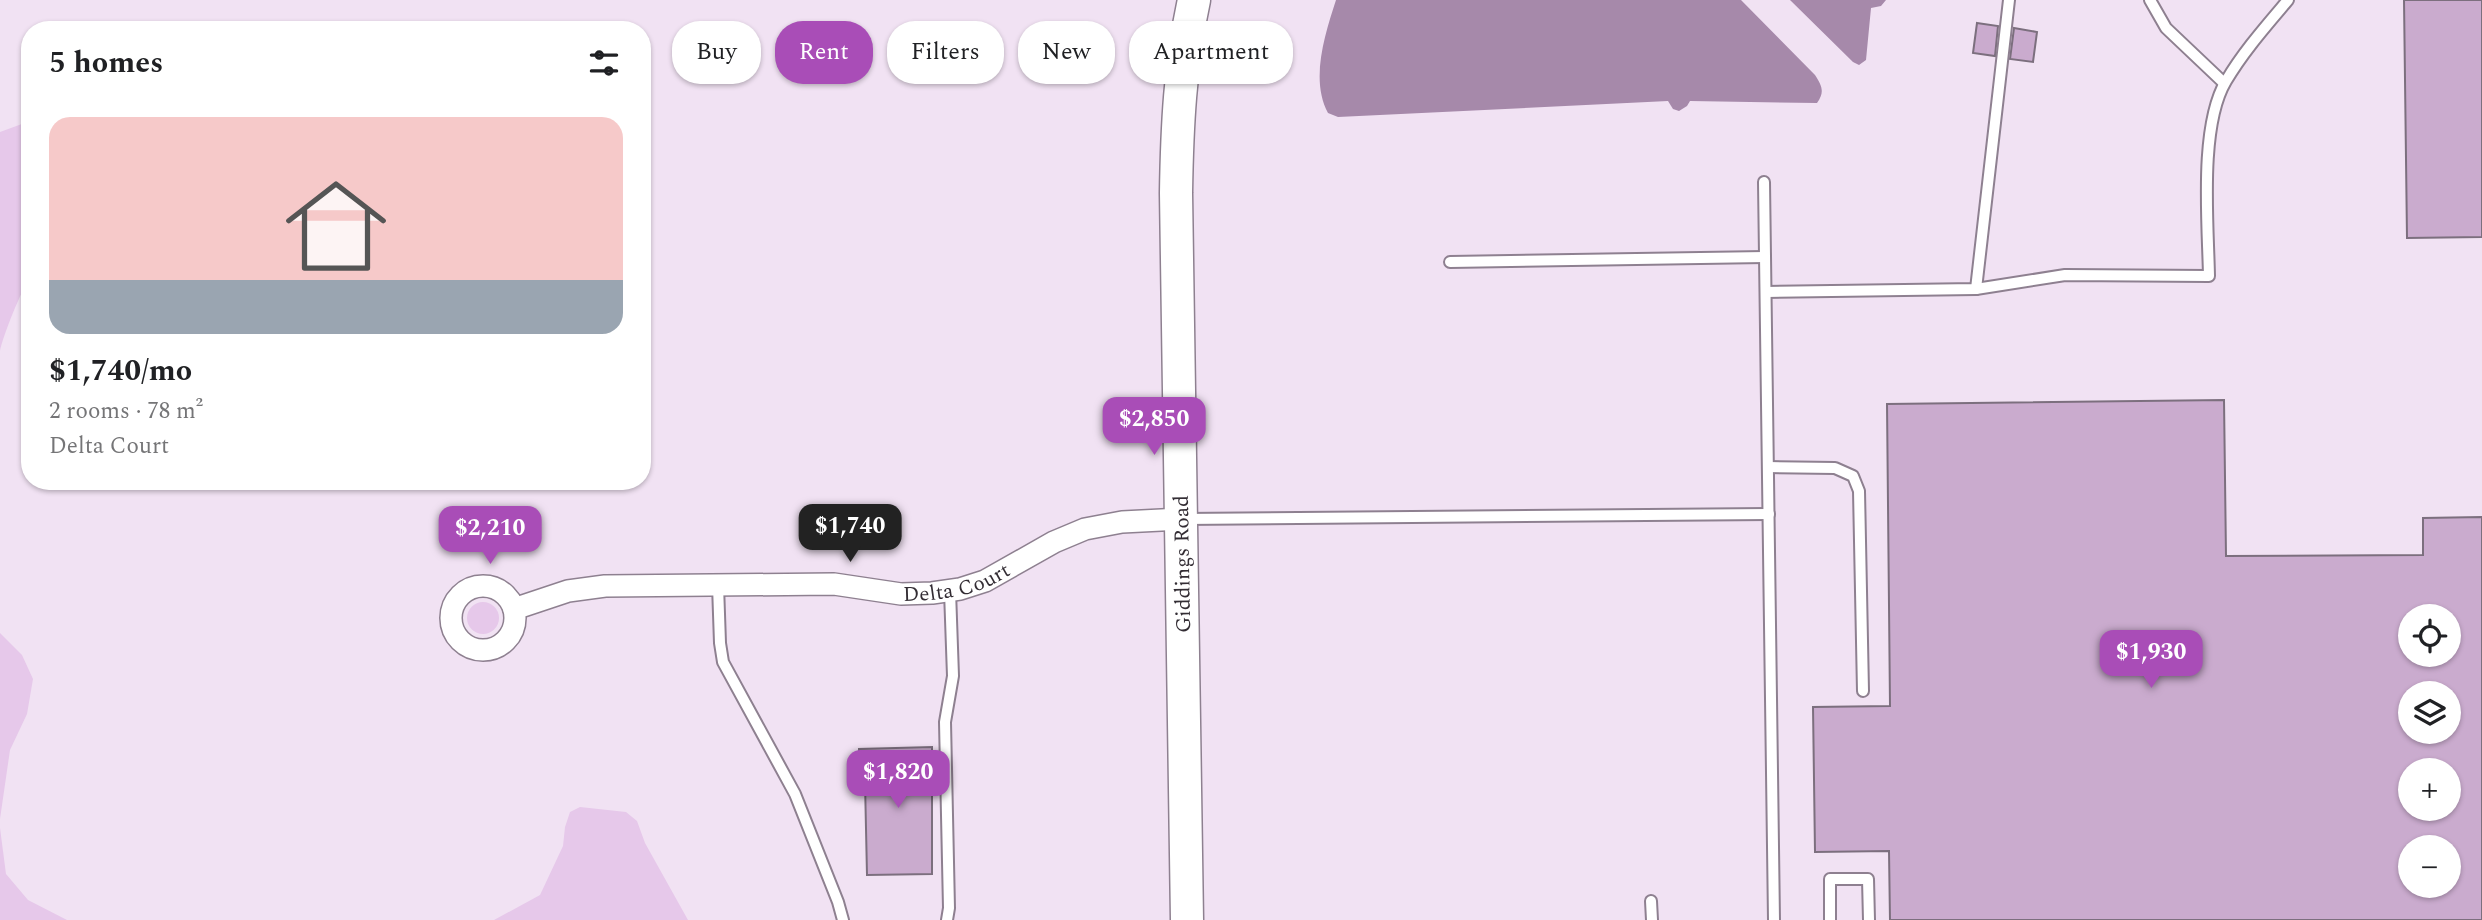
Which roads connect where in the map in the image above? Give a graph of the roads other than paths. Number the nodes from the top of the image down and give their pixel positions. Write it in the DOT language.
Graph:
graph roads {
  1 [pos="1194,0"];
  2 [pos="2009,0"];
  3 [pos="2150,0"];
  4 [pos="2288,0"];
  5 [pos="2224,83"];
  6 [pos="1764,182"];
  7 [pos="1765,257"];
  8 [pos="1450,262"];
  9 [pos="1976,289"];
  10 [pos="1766,292"];
  11 [pos="1768,467"];
  12 [pos="1769,514"];
  13 [pos="1181,519"];
  14 [pos="718,585"];
  15 [pos="950,591"];
  16 [pos="514,609"];
  17 [pos="1863,691"];
  18 [pos="1651,901"];
  19 [pos="843,920"];
  20 [pos="947,920"];
  21 [pos="1187,920"];
  22 [pos="1652,920"];
  23 [pos="1774,920"];
  24 [pos="1830,920"];
  25 [pos="1869,920"];
  1 -- 13 [label="main road, Giddings Road"];
  2 -- 9 [label="lane"];
  3 -- 5 [label="lane"];
  4 -- 5 [label="lane"];
  5 -- 9 [label="lane"];
  6 -- 7 [label="lane"];
  7 -- 8 [label="lane"];
  7 -- 10 [label="lane"];
  9 -- 10 [label="lane"];
  10 -- 11 [label="lane"];
  11 -- 12 [label="lane"];
  11 -- 17 [label="lane"];
  12 -- 13 [label="lane"];
  12 -- 23 [label="lane"];
  13 -- 15 [label="street, Delta Court"];
  13 -- 21 [label="main road, Giddings Road"];
  14 -- 15 [label="street, Delta Court"];
  14 -- 16 [label="street, Delta Court"];
  14 -- 19 [label="lane"];
  15 -- 20 [label="lane"];
  18 -- 22 [label="lane"];
  24 -- 25 [label="lane"];
}
